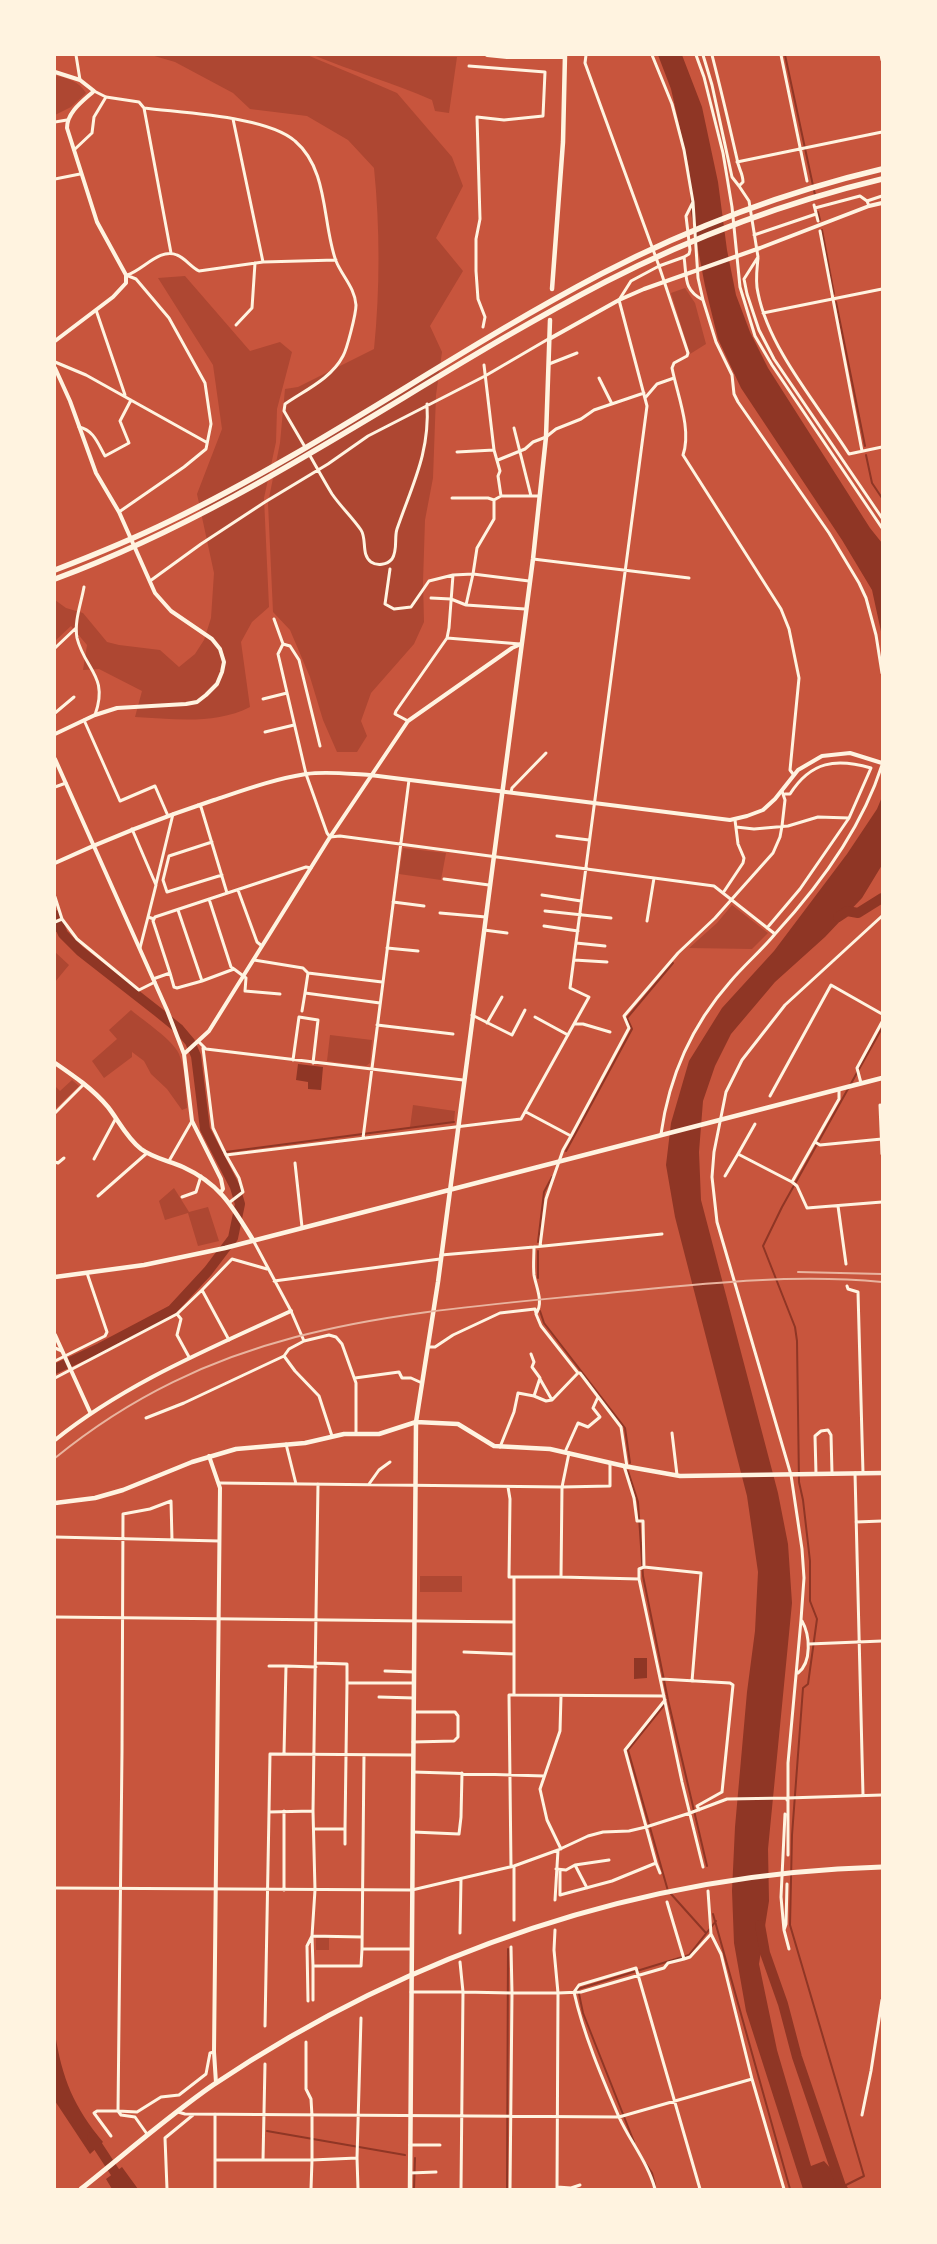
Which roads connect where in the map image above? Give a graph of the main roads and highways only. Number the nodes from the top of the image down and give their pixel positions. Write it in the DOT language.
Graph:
graph roads {
  1 [pos="565,56"];
  2 [pos="882,169"];
  3 [pos="882,178"];
  4 [pos="552,289"];
  5 [pos="550,320"];
  6 [pos="55,570"];
  7 [pos="55,579"];
  8 [pos="55,1063"];
  9 [pos="882,1078"];
  10 [pos="449,1189"];
  11 [pos="252,1240"];
  12 [pos="55,1277"];
  13 [pos="416,1422"];
  14 [pos="882,1473"];
  15 [pos="55,1503"];
  16 [pos="882,1867"];
  17 [pos="411,1974"];
  18 [pos="81,2189"];
  19 [pos="410,2189"];
  1 -- 4 [label="main road"];
  2 -- 6 [label="highway"];
  3 -- 7 [label="highway"];
  5 -- 10 [label="main road"];
  8 -- 11 [label="main road"];
  9 -- 10 [label="main road"];
  10 -- 11 [label="main road"];
  10 -- 13 [label="main road"];
  11 -- 12 [label="main road"];
  13 -- 14 [label="main road"];
  13 -- 15 [label="main road"];
  13 -- 17 [label="main road"];
  16 -- 17 [label="highway"];
  17 -- 18 [label="highway"];
  17 -- 19 [label="main road"];
}
